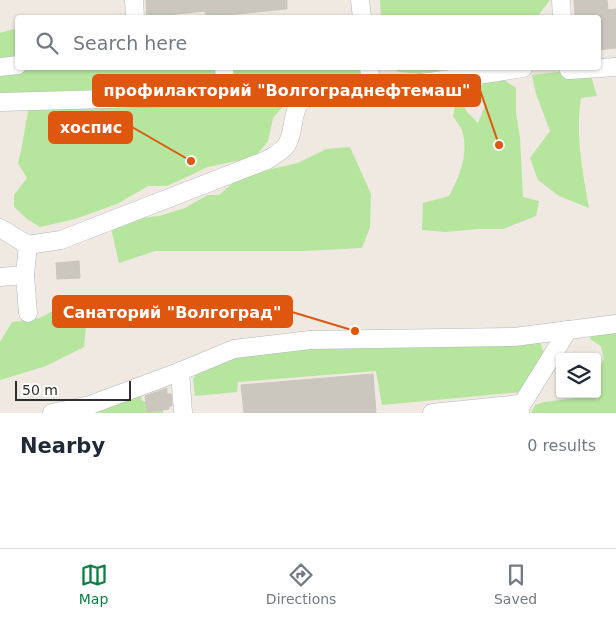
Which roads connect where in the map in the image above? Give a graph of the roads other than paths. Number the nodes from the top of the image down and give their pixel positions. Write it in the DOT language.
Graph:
graph roads {
  1 [pos="134,0"];
  2 [pos="360,0"];
  3 [pos="561,0"];
  4 [pos="135,15"];
  5 [pos="362,15"];
  6 [pos="562,15"];
  7 [pos="15,65"];
  8 [pos="0,67"];
  9 [pos="616,67"];
  10 [pos="601,68"];
  11 [pos="224,70"];
  12 [pos="369,70"];
  13 [pos="511,70"];
  14 [pos="372,90"];
  15 [pos="310,94"];
  16 [pos="226,96"];
  17 [pos="0,102"];
  18 [pos="0,228"];
  19 [pos="28,245"];
  20 [pos="25,275"];
  21 [pos="0,277"];
  22 [pos="28,313"];
  23 [pos="616,324"];
  24 [pos="568,330"];
  25 [pos="180,371"];
  26 [pos="520,411"];
  27 [pos="52,413"];
  28 [pos="183,413"];
  29 [pos="432,413"];
  1 -- 4 [label="street"];
  2 -- 5 [label="street"];
  3 -- 6 [label="street"];
  7 -- 8 [label="street"];
  9 -- 10 [label="street"];
  11 -- 16 [label="street"];
  12 -- 14 [label="street"];
  13 -- 14 [label="street"];
  14 -- 15 [label="street"];
  15 -- 16 [label="street"];
  15 -- 19 [label="street"];
  16 -- 17 [label="street"];
  18 -- 19 [label="street"];
  19 -- 20 [label="street"];
  20 -- 21 [label="street"];
  20 -- 22 [label="street"];
  23 -- 24 [label="street"];
  24 -- 25 [label="street"];
  24 -- 26 [label="street"];
  25 -- 27 [label="street"];
  25 -- 28 [label="street"];
  26 -- 29 [label="street"];
}
